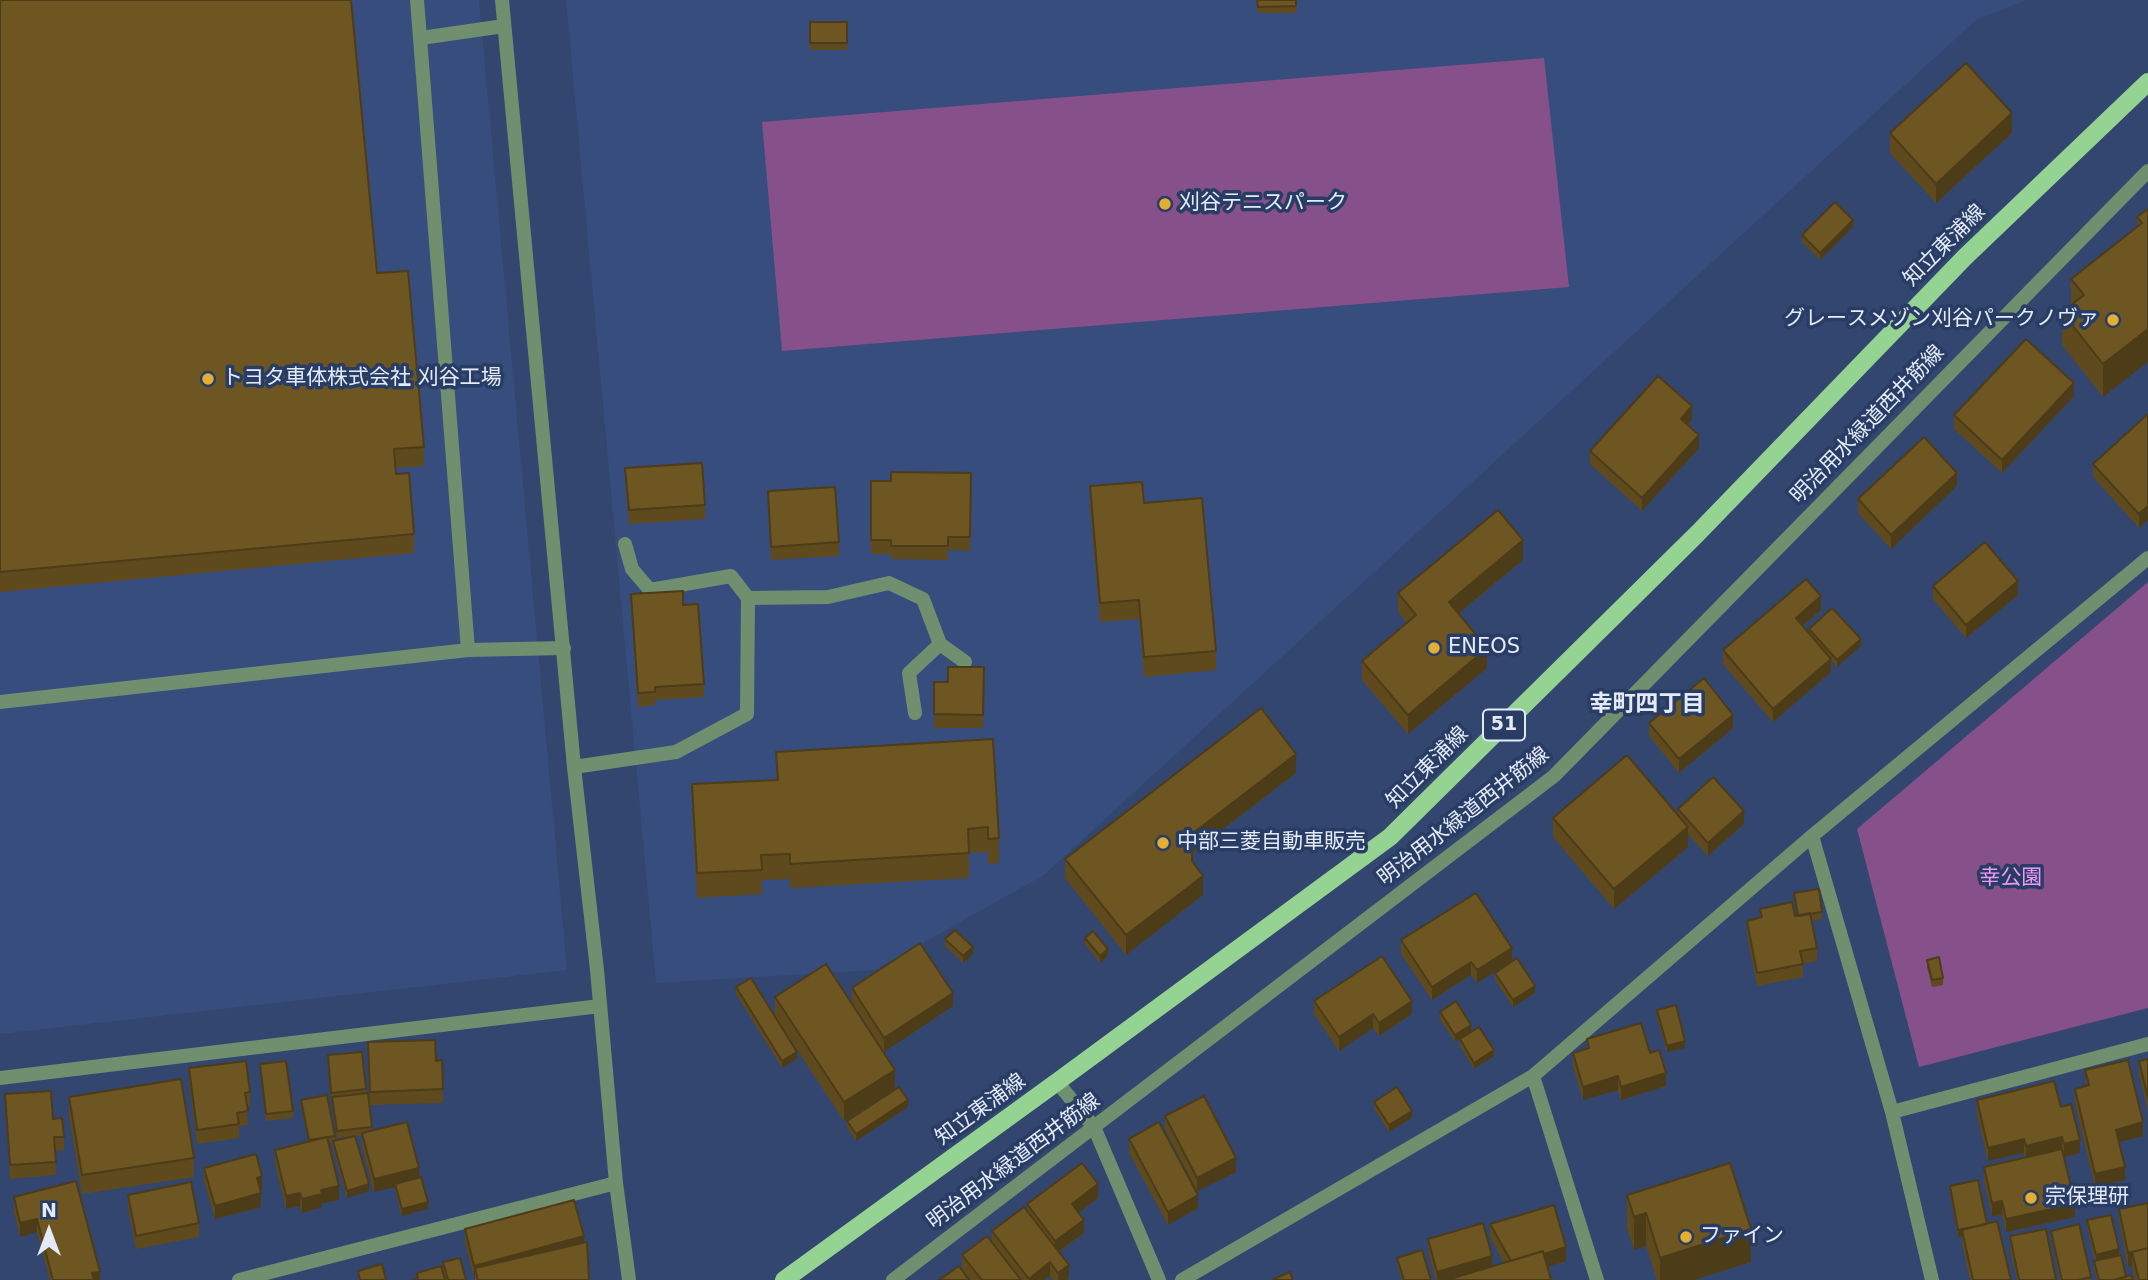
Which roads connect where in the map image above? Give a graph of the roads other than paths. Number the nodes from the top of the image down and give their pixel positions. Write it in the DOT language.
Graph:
graph roads {
  1 [pos="417,0"];
  2 [pos="502,0"];
  3 [pos="504,26"];
  4 [pos="421,38"];
  5 [pos="2148,82"];
  6 [pos="2148,171"];
  7 [pos="625,544"];
  8 [pos="2148,558"];
  9 [pos="748,598"];
  10 [pos="940,644"];
  11 [pos="564,648"];
  12 [pos="468,650"];
  13 [pos="965,662"];
  14 [pos="0,702"];
  15 [pos="915,713"];
  16 [pos="574,767"];
  17 [pos="1812,836"];
  18 [pos="600,1006"];
  19 [pos="2148,1044"];
  20 [pos="1533,1076"];
  21 [pos="0,1078"];
  22 [pos="1057,1082"];
  23 [pos="1892,1112"];
  24 [pos="1094,1127"];
  25 [pos="616,1183"];
  26 [pos="239,1280"];
  27 [pos="629,1280"];
  28 [pos="784,1280"];
  29 [pos="893,1280"];
  30 [pos="1159,1280"];
  31 [pos="1182,1280"];
  32 [pos="1597,1280"];
  33 [pos="1931,1280"];
  1 -- 4 [label="street"];
  2 -- 3 [label="street"];
  3 -- 4 [label="street"];
  3 -- 11 [label="street"];
  4 -- 12 [label="street"];
  5 -- 22 [label="main road, 知立東浦線 / 51"];
  6 -- 24 [label="street, 明治用水緑道西井筋線"];
  7 -- 9 [label="street"];
  8 -- 17 [label="street"];
  9 -- 10 [label="street"];
  9 -- 16 [label="street"];
  10 -- 13 [label="street"];
  10 -- 15 [label="street"];
  11 -- 12 [label="street"];
  11 -- 16 [label="street"];
  12 -- 14 [label="street"];
  16 -- 18 [label="street"];
  17 -- 20 [label="street"];
  17 -- 23 [label="street"];
  18 -- 21 [label="street"];
  18 -- 25 [label="street"];
  19 -- 23 [label="street"];
  20 -- 31 [label="street"];
  20 -- 32 [label="street"];
  22 -- 24 [label="street"];
  22 -- 28 [label="main road, 知立東浦線 / 51"];
  23 -- 33 [label="street"];
  24 -- 29 [label="street, 明治用水緑道西井筋線"];
  24 -- 30 [label="street"];
  25 -- 26 [label="street"];
  25 -- 27 [label="street"];
}
